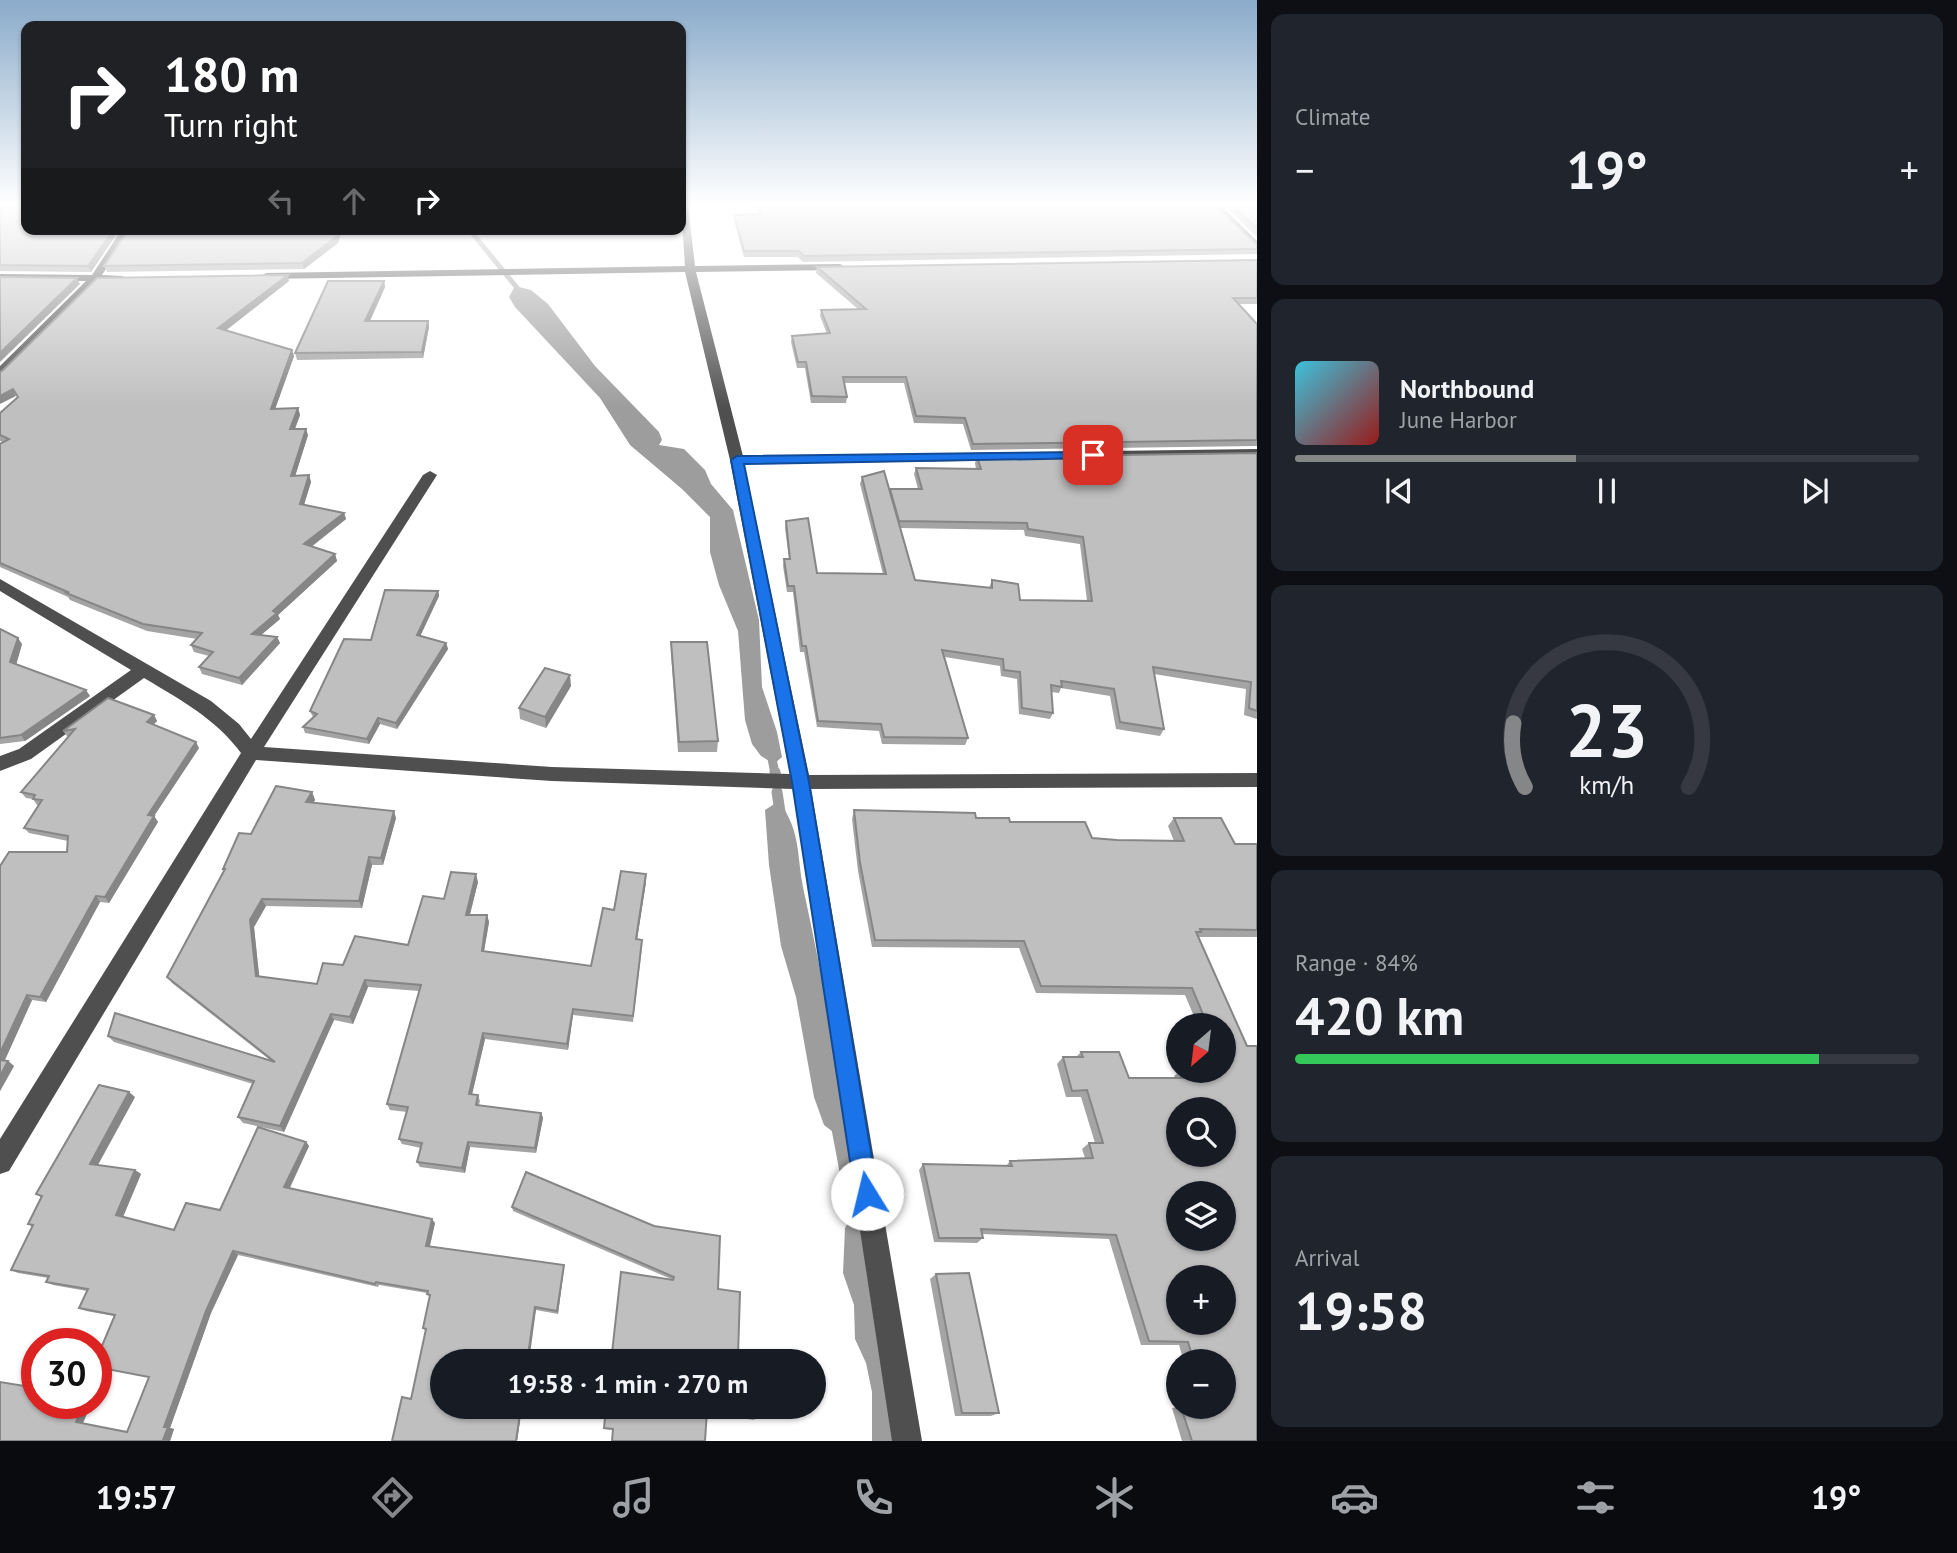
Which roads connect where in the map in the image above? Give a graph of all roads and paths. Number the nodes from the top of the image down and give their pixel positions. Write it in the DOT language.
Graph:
graph roads {
  1 [pos="98,273"];
  2 [pos="409,273"];
  3 [pos="691,273"];
  4 [pos="259,276"];
  5 [pos="0,277"];
  6 [pos="95,278"];
  7 [pos="136,278"];
  8 [pos="0,373"];
  9 [pos="1257,453"];
  10 [pos="737,460"];
  11 [pos="430,475"];
  12 [pos="0,584"];
  13 [pos="143,670"];
  14 [pos="251,753"];
  15 [pos="0,764"];
  16 [pos="1257,780"];
  17 [pos="801,782"];
  18 [pos="0,1162"];
  19 [pos="907,1441"];
  1 -- 6 [label="street"];
  2 -- 4 [label="street"];
  3 -- 10 [label="street"];
  5 -- 6 [label="street"];
  6 -- 7 [label="street"];
  6 -- 8 [label="street"];
  9 -- 10 [label="street"];
  10 -- 17 [label="street"];
  11 -- 14 [label="street"];
  12 -- 13 [label="street"];
  13 -- 14 [label="street"];
  13 -- 15 [label="street"];
  14 -- 17 [label="street"];
  14 -- 18 [label="street"];
  16 -- 17 [label="street"];
  17 -- 19 [label="street"];
}
